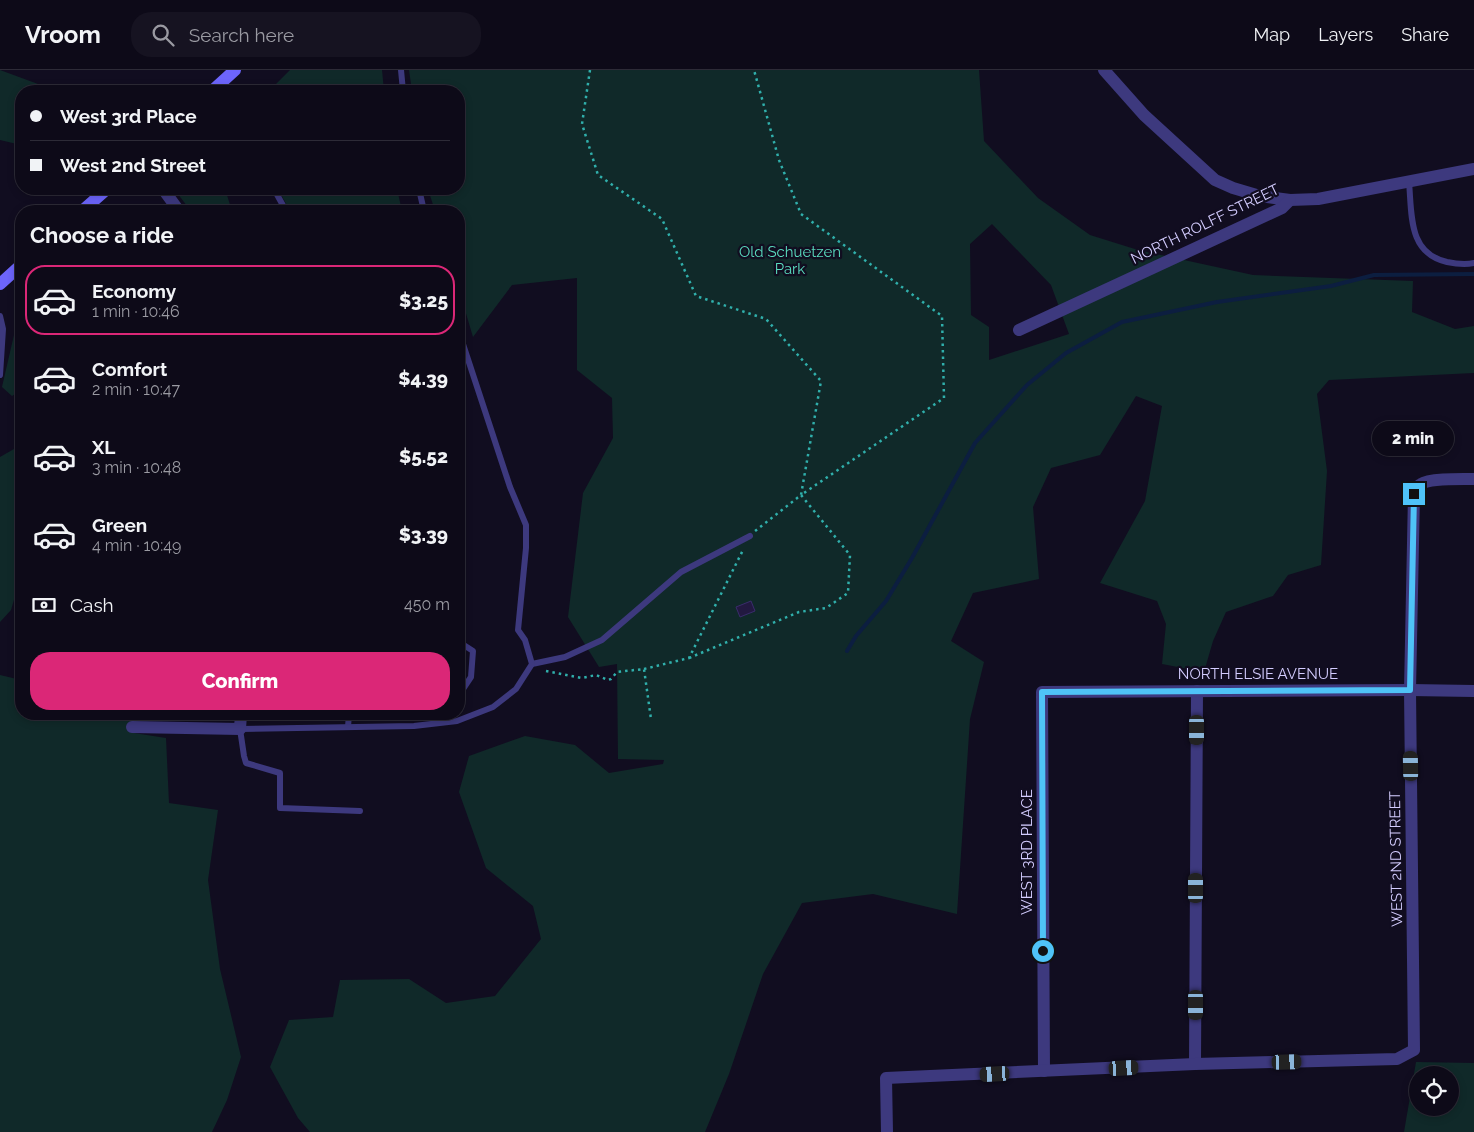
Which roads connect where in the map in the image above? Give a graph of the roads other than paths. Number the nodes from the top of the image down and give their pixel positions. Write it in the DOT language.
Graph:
graph roads {
  1 [pos="235,70"];
  2 [pos="402,70"];
  3 [pos="1104,70"];
  4 [pos="219,85"];
  5 [pos="403,85"];
  6 [pos="1474,169"];
  7 [pos="1409,182"];
  8 [pos="100,195"];
  9 [pos="1290,200"];
  10 [pos="89,205"];
  11 [pos="1474,263"];
  12 [pos="15,270"];
  13 [pos="0,284"];
  14 [pos="0,316"];
  15 [pos="1019,330"];
  16 [pos="465,350"];
  17 [pos="0,375"];
  18 [pos="1474,479"];
  19 [pos="750,536"];
  20 [pos="465,646"];
  21 [pos="530,666"];
  22 [pos="465,686"];
  23 [pos="1410,690"];
  24 [pos="1197,691"];
  25 [pos="1474,691"];
  26 [pos="1042,692"];
  27 [pos="465,718"];
  28 [pos="241,720"];
  29 [pos="349,720"];
  30 [pos="460,720"];
  31 [pos="132,727"];
  32 [pos="348,727"];
  33 [pos="240,729"];
  34 [pos="360,811"];
  35 [pos="1195,1064"];
  36 [pos="1044,1071"];
  37 [pos="887,1132"];
  1 -- 4 [label="street"];
  2 -- 5 [label="lane"];
  3 -- 9 [label="street"];
  6 -- 7 [label="street, NORTH ROLFF STREET"];
  7 -- 9 [label="street, NORTH ROLFF STREET"];
  7 -- 11 [label="lane"];
  8 -- 10 [label="street"];
  9 -- 15 [label="street, NORTH ROLFF STREET"];
  12 -- 13 [label="street"];
  14 -- 17 [label="lane"];
  16 -- 21 [label="lane"];
  18 -- 23 [label="street, WEST 2ND STREET"];
  19 -- 21 [label="lane"];
  20 -- 22 [label="lane"];
  21 -- 27 [label="lane"];
  23 -- 24 [label="street, NORTH ELSIE AVENUE"];
  23 -- 25 [label="street, NORTH ELSIE AVENUE"];
  23 -- 35 [label="street, WEST 2ND STREET"];
  24 -- 26 [label="street, NORTH ELSIE AVENUE"];
  24 -- 35 [label="street"];
  26 -- 36 [label="street, WEST 3RD PLACE"];
  28 -- 33 [label="street"];
  29 -- 32 [label="lane"];
  30 -- 32 [label="lane"];
  31 -- 33 [label="street"];
  32 -- 33 [label="lane"];
  33 -- 34 [label="lane"];
  35 -- 36 [label="street"];
  36 -- 37 [label="street"];
}
